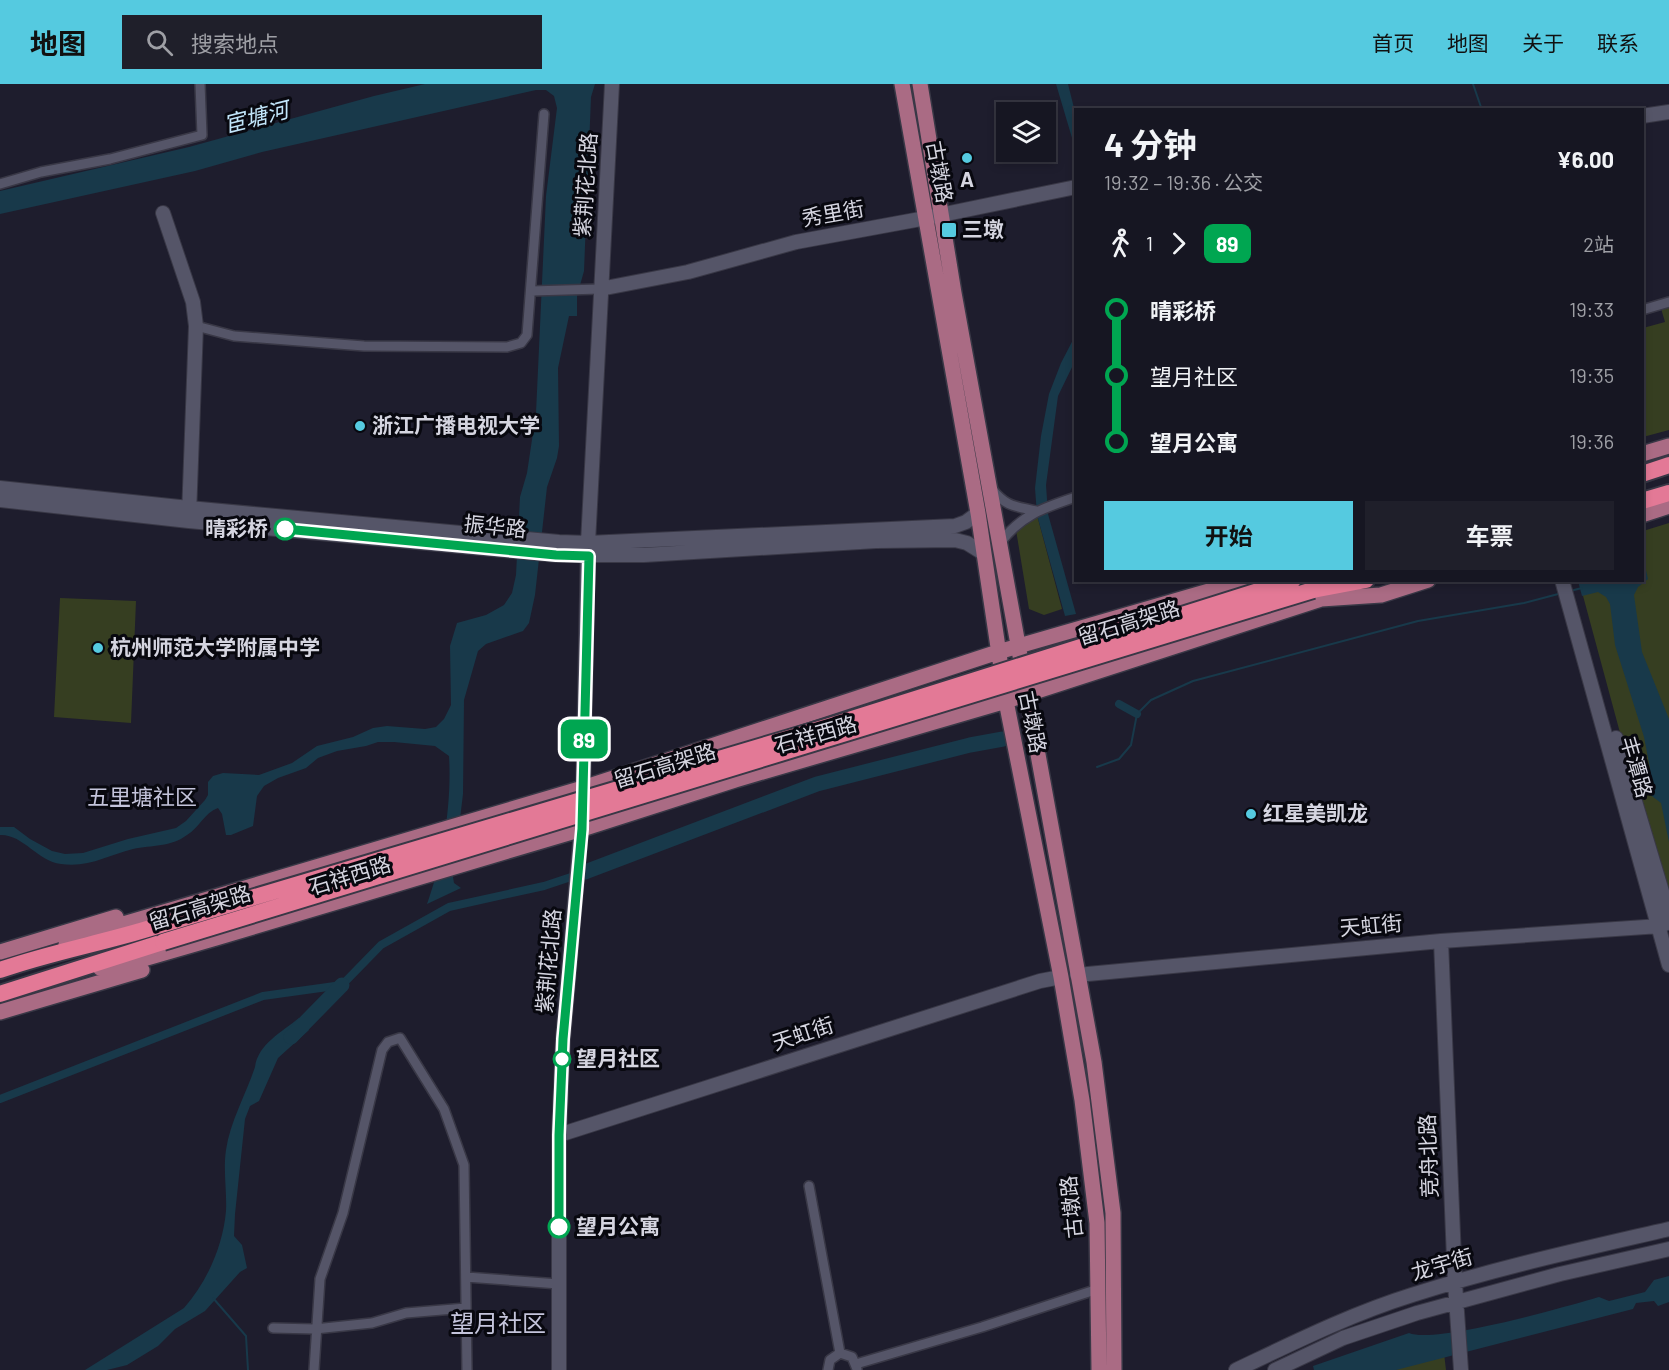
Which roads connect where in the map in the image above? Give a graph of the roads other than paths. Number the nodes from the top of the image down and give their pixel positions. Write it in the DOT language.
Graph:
graph roads {
  1 [pos="200,84"];
  2 [pos="612,84"];
  3 [pos="902,84"];
  4 [pos="920,84"];
  5 [pos="1669,112"];
  6 [pos="544,114"];
  7 [pos="1644,116"];
  8 [pos="0,184"];
  9 [pos="1074,187"];
  10 [pos="163,213"];
  11 [pos="942,215"];
  12 [pos="926,218"];
  13 [pos="600,289"];
  14 [pos="531,291"];
  15 [pos="1669,302"];
  16 [pos="1644,309"];
  17 [pos="196,326"];
  18 [pos="1669,446"];
  19 [pos="1644,453"];
  20 [pos="1669,456"];
  21 [pos="1644,462"];
  22 [pos="1669,465"];
  23 [pos="1644,473"];
  24 [pos="1669,482"];
  25 [pos="989,485"];
  26 [pos="0,488"];
  27 [pos="1644,489"];
  28 [pos="1669,493"];
  29 [pos="1074,498"];
  30 [pos="0,500"];
  31 [pos="1644,500"];
  32 [pos="1669,505"];
  33 [pos="1644,509"];
  34 [pos="1036,511"];
  35 [pos="978,513"];
  36 [pos="189,514"];
  37 [pos="1644,514"];
  38 [pos="1000,543"];
  39 [pos="589,549"];
  40 [pos="983,553"];
  41 [pos="1240,582"];
  42 [pos="1287,582"];
  43 [pos="1340,582"];
  44 [pos="1359,582"];
  45 [pos="1387,582"];
  46 [pos="1422,582"];
  47 [pos="1569,588"];
  48 [pos="1317,595"];
  49 [pos="1018,648"];
  50 [pos="998,652"];
  51 [pos="1026,694"];
  52 [pos="1006,701"];
  53 [pos="583,788"];
  54 [pos="582,829"];
  55 [pos="253,885"];
  56 [pos="1669,915"];
  57 [pos="1664,924"];
  58 [pos="216,938"];
  59 [pos="1441,941"];
  60 [pos="0,952"];
  61 [pos="36,957"];
  62 [pos="1669,965"];
  63 [pos="0,970"];
  64 [pos="1077,975"];
  65 [pos="59,976"];
  66 [pos="1061,977"];
  67 [pos="0,993"];
  68 [pos="0,1012"];
  69 [pos="559,1135"];
  70 [pos="809,1186"];
  71 [pos="1669,1229"];
  72 [pos="1669,1249"];
  73 [pos="466,1277"];
  74 [pos="1455,1283"];
  75 [pos="559,1284"];
  76 [pos="1098,1289"];
  77 [pos="1457,1302"];
  78 [pos="466,1308"];
  79 [pos="273,1328"];
  80 [pos="315,1329"];
  81 [pos="840,1353"];
  82 [pos="1461,1366"];
  83 [pos="856,1367"];
  84 [pos="314,1370"];
  85 [pos="467,1370"];
  86 [pos="559,1370"];
  87 [pos="828,1370"];
  88 [pos="1099,1370"];
  89 [pos="1114,1370"];
  90 [pos="1236,1370"];
  91 [pos="1275,1370"];
  1 -- 8 [label="street"];
  2 -- 13 [label="street, 紫荆花北路"];
  3 -- 12 [label="main road, 古墩路"];
  4 -- 11 [label="main road, 古墩路"];
  5 -- 7 [label="street"];
  6 -- 14 [label="street"];
  9 -- 11 [label="street, 秀里街"];
  10 -- 17 [label="street"];
  11 -- 12 [label="street, 秀里街"];
  11 -- 25 [label="main road, 古墩路"];
  12 -- 13 [label="street, 秀里街"];
  12 -- 35 [label="main road, 古墩路"];
  13 -- 14 [label="street"];
  13 -- 39 [label="street, 紫荆花北路"];
  14 -- 17 [label="street"];
  15 -- 16 [label="street"];
  17 -- 36 [label="street"];
  18 -- 19 [label="main road"];
  20 -- 21 [label="highway"];
  22 -- 23 [label="highway"];
  24 -- 27 [label="highway"];
  25 -- 34 [label="street"];
  25 -- 38 [label="main road, 古墩路"];
  26 -- 36 [label="street, 振华路"];
  28 -- 31 [label="highway"];
  29 -- 34 [label="street"];
  30 -- 36 [label="street, 振华路"];
  32 -- 33 [label="main road"];
  32 -- 37 [label="main road"];
  34 -- 38 [label="street"];
  35 -- 39 [label="street, 振华路"];
  35 -- 40 [label="main road, 古墩路"];
  36 -- 39 [label="street, 振华路"];
  38 -- 49 [label="main road, 古墩路"];
  39 -- 40 [label="street, 振华路"];
  39 -- 53 [label="street, 紫荆花北路"];
  40 -- 50 [label="main road, 古墩路"];
  41 -- 49 [label="main road, 石祥西路"];
  42 -- 61 [label="highway, 留石高架路, bridge"];
  43 -- 48 [label="highway, 留石高架路"];
  44 -- 48 [label="highway"];
  45 -- 48 [label="main road"];
  46 -- 48 [label="main road, 石祥西路"];
  47 -- 56 [label="street, 丰潭路"];
  47 -- 57 [label="street, 丰潭路"];
  48 -- 51 [label="main road, 石祥西路"];
  48 -- 65 [label="highway, 留石高架路, bridge"];
  49 -- 50 [label="main road, 石祥西路"];
  49 -- 51 [label="main road, 古墩路"];
  50 -- 52 [label="main road, 古墩路"];
  50 -- 53 [label="main road, 石祥西路"];
  51 -- 52 [label="main road, 石祥西路"];
  51 -- 64 [label="main road, 古墩路"];
  52 -- 54 [label="main road, 石祥西路"];
  52 -- 66 [label="main road, 古墩路"];
  53 -- 54 [label="street, 紫荆花北路"];
  53 -- 55 [label="main road, 石祥西路"];
  54 -- 58 [label="main road, 石祥西路"];
  54 -- 69 [label="street, 紫荆花北路"];
  55 -- 60 [label="main road, 石祥西路"];
  55 -- 61 [label="main road, 石祥西路"];
  57 -- 59 [label="street, 天虹街"];
  57 -- 62 [label="street, 丰潭路"];
  58 -- 65 [label="main road, 石祥西路"];
  58 -- 68 [label="main road, 石祥西路"];
  59 -- 64 [label="street, 天虹街"];
  59 -- 74 [label="street, 竞舟北路"];
  61 -- 63 [label="highway, 留石高架路"];
  64 -- 89 [label="main road, 古墩路"];
  65 -- 67 [label="highway, 留石高架路"];
  66 -- 69 [label="street, 天虹街"];
  66 -- 76 [label="main road, 古墩路"];
  69 -- 75 [label="street, 紫荆花北路"];
  70 -- 81 [label="street"];
  71 -- 74 [label="street, 龙宇街"];
  72 -- 77 [label="street, 龙宇街"];
  73 -- 75 [label="street"];
  73 -- 78 [label="street"];
  73 -- 80 [label="street"];
  74 -- 77 [label="street, 竞舟北路"];
  74 -- 90 [label="street, 龙宇街"];
  75 -- 86 [label="street, 紫荆花北路"];
  76 -- 83 [label="street"];
  76 -- 88 [label="main road, 古墩路"];
  77 -- 82 [label="street, 竞舟北路"];
  77 -- 91 [label="street, 龙宇街"];
  78 -- 80 [label="street"];
  78 -- 85 [label="street"];
  79 -- 80 [label="street"];
  80 -- 84 [label="street"];
  81 -- 83 [label="street"];
  81 -- 87 [label="street"];
}
